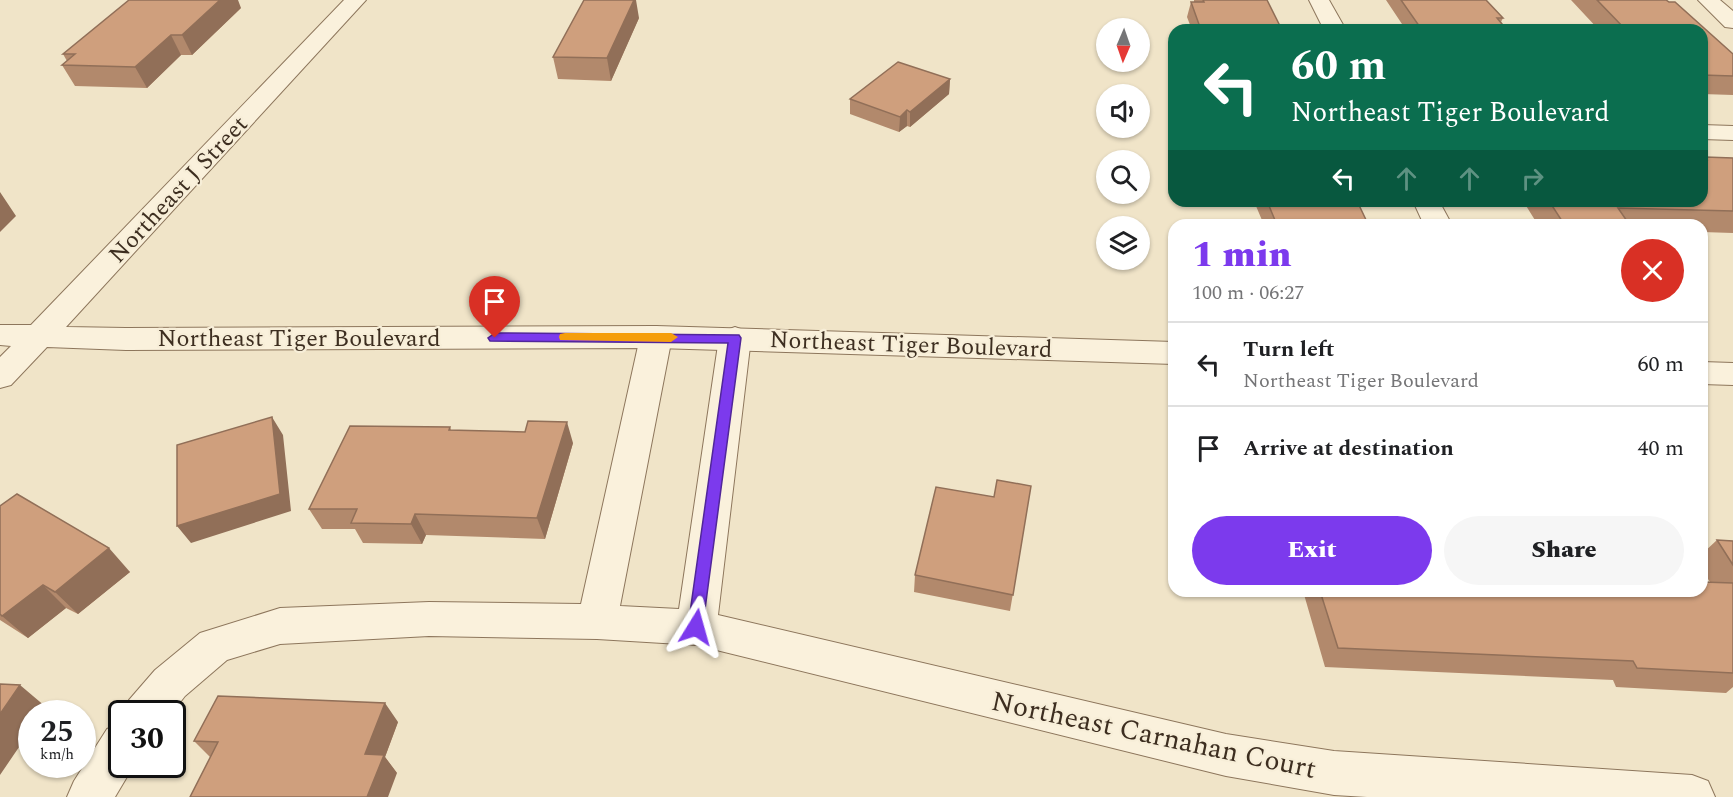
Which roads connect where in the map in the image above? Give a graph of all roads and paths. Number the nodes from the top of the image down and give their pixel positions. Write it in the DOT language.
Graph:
graph roads {
  1 [pos="356,0"];
  2 [pos="1319,0"];
  3 [pos="1708,0"];
  4 [pos="1733,22"];
  5 [pos="1332,24"];
  6 [pos="1708,132"];
  7 [pos="1733,133"];
  8 [pos="0,335"];
  9 [pos="39,336"];
  10 [pos="656,337"];
  11 [pos="735,338"];
  12 [pos="1168,353"];
  13 [pos="1708,373"];
  14 [pos="1733,374"];
  15 [pos="0,377"];
  16 [pos="597,622"];
  17 [pos="696,627"];
  18 [pos="156,700"];
  19 [pos="108,767"];
  20 [pos="1630,795"];
  21 [pos="90,797"];
  22 [pos="1692,797"];
  1 -- 9 [label="street, Northeast J Street"];
  2 -- 5 [label="street"];
  3 -- 4 [label="street"];
  6 -- 7 [label="street"];
  8 -- 9 [label="street, Northeast Tiger Boulevard"];
  9 -- 10 [label="street, Northeast Tiger Boulevard"];
  9 -- 15 [label="street, Northeast J Street"];
  10 -- 11 [label="street, Northeast Tiger Boulevard"];
  10 -- 16 [label="street"];
  11 -- 12 [label="street, Northeast Tiger Boulevard"];
  11 -- 17 [label="street"];
  13 -- 14 [label="street"];
  16 -- 17 [label="street, Northeast Carnahan Court"];
  16 -- 18 [label="street, Northeast Carnahan Court"];
  17 -- 20 [label="street, Northeast Carnahan Court"];
  19 -- 21 [label="street"];
  20 -- 22 [label="street, Northeast Carnahan Court"];
}
